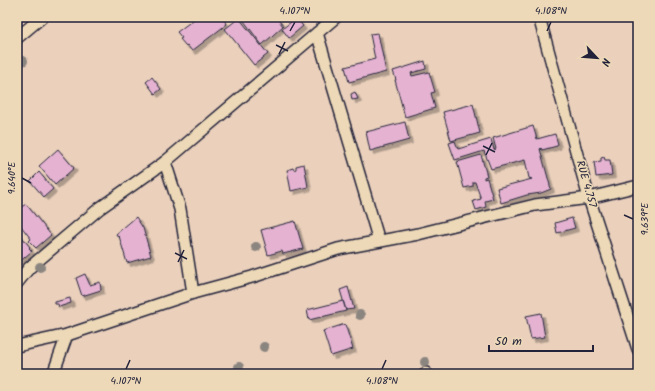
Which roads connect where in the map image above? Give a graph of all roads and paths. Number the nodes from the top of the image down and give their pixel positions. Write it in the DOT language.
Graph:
graph roads {
  1 [pos="42,17"];
  2 [pos="336,17"];
  3 [pos="538,17"];
  4 [pos="317,33"];
  5 [pos="17,38"];
  6 [pos="165,162"];
  7 [pos="638,186"];
  8 [pos="589,198"];
  9 [pos="379,241"];
  10 [pos="17,283"];
  11 [pos="192,293"];
  12 [pos="67,335"];
  13 [pos="637,345"];
  14 [pos="17,346"];
  15 [pos="53,374"];
  1 -- 5 [label="street"];
  2 -- 4 [label="street"];
  3 -- 8 [label="street, RUE 4.757"];
  4 -- 6 [label="street"];
  4 -- 9 [label="street"];
  6 -- 10 [label="street"];
  6 -- 11 [label="street"];
  7 -- 8 [label="street"];
  8 -- 9 [label="street"];
  8 -- 13 [label="street, RUE 4.757"];
  9 -- 11 [label="street"];
  11 -- 12 [label="street"];
  12 -- 14 [label="street"];
  12 -- 15 [label="street"];
}
